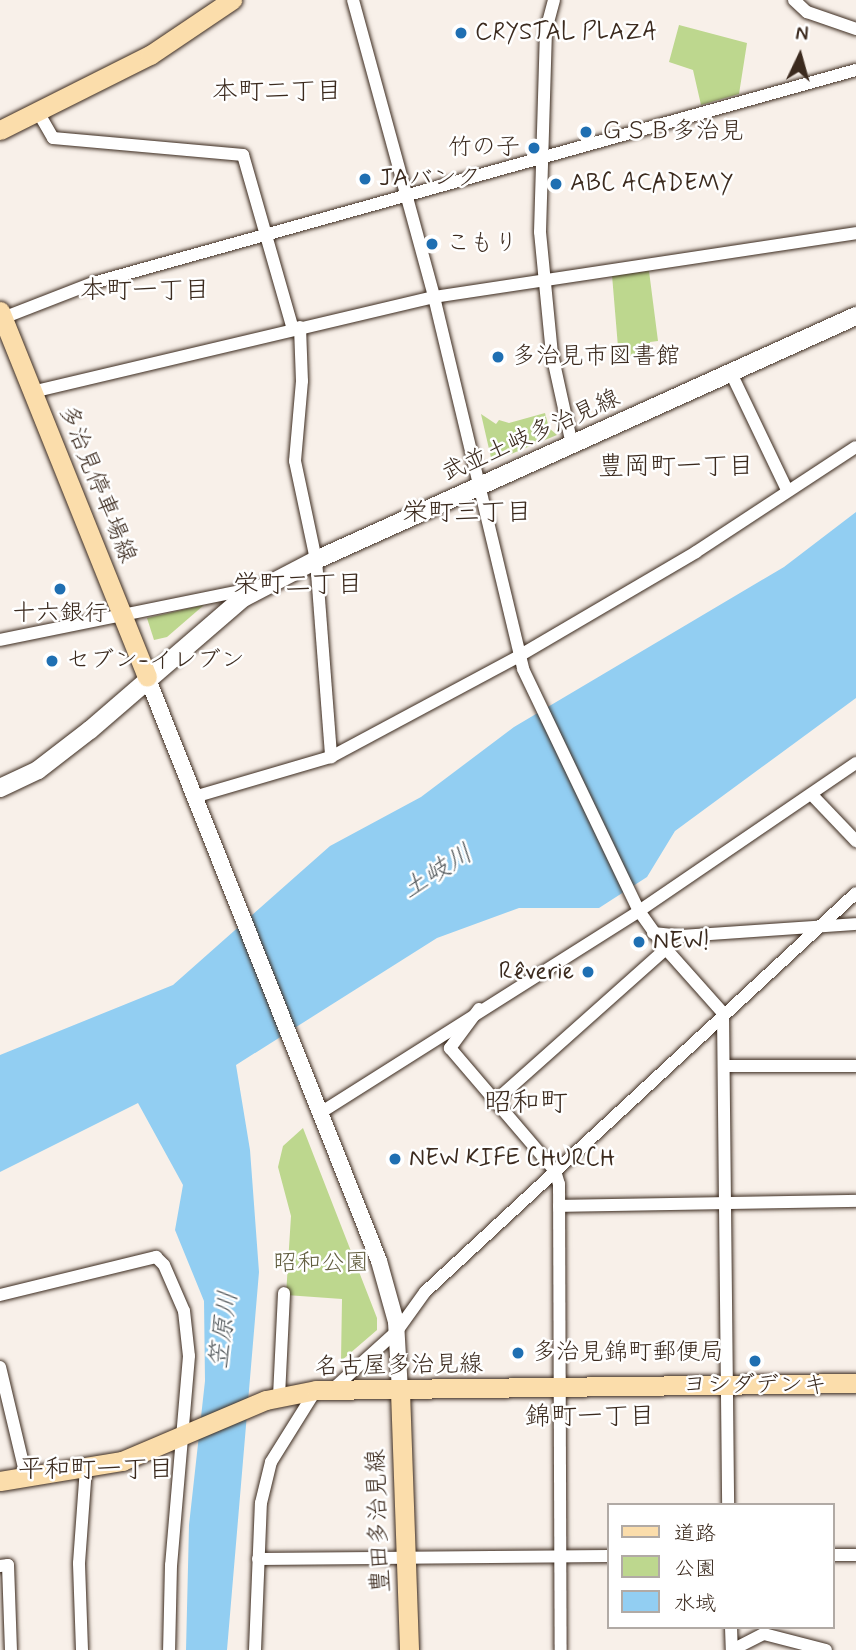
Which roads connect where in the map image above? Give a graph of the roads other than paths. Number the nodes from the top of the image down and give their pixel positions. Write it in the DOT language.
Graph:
graph roads {
  1 [pos="232,0"];
  2 [pos="353,0"];
  3 [pos="554,0"];
  4 [pos="794,0"];
  5 [pos="856,29"];
  6 [pos="856,70"];
  7 [pos="38,112"];
  8 [pos="0,130"];
  9 [pos="542,156"];
  10 [pos="405,193"];
  11 [pos="856,233"];
  12 [pos="265,234"];
  13 [pos="545,281"];
  14 [pos="434,297"];
  15 [pos="1,316"];
  16 [pos="856,316"];
  17 [pos="296,328"];
  18 [pos="731,373"];
  19 [pos="32,392"];
  20 [pos="572,445"];
  21 [pos="856,447"];
  22 [pos="480,487"];
  23 [pos="787,490"];
  24 [pos="316,560"];
  25 [pos="262,587"];
  26 [pos="122,612"];
  27 [pos="1,636"];
  28 [pos="521,663"];
  29 [pos="147,677"];
  30 [pos="331,757"];
  31 [pos="856,763"];
  32 [pos="0,789"];
  33 [pos="813,795"];
  34 [pos="197,804"];
  35 [pos="856,841"];
  36 [pos="856,893"];
  37 [pos="639,911"];
  38 [pos="856,924"];
  39 [pos="820,927"];
  40 [pos="653,933"];
  41 [pos="666,949"];
  42 [pos="479,1009"];
  43 [pos="723,1013"];
  44 [pos="726,1066"];
  45 [pos="856,1066"];
  46 [pos="494,1102"];
  47 [pos="318,1107"];
  48 [pos="555,1171"];
  49 [pos="856,1202"];
  50 [pos="728,1203"];
  51 [pos="559,1206"];
  52 [pos="284,1293"];
  53 [pos="0,1295"];
  54 [pos="397,1331"];
  55 [pos="0,1367"];
  56 [pos="856,1383"];
  57 [pos="729,1386"];
  58 [pos="560,1387"];
  59 [pos="324,1390"];
  60 [pos="400,1391"];
  61 [pos="273,1398"];
  62 [pos="188,1431"];
  63 [pos="86,1467"];
  64 [pos="26,1476"];
  65 [pos="0,1481"];
  66 [pos="728,1503"];
  67 [pos="835,1555"];
  68 [pos="856,1555"];
  69 [pos="560,1556"];
  70 [pos="608,1556"];
  71 [pos="404,1558"];
  72 [pos="258,1559"];
  73 [pos="0,1566"];
  74 [pos="731,1629"];
  75 [pos="11,1650"];
  76 [pos="82,1650"];
  77 [pos="169,1650"];
  78 [pos="255,1650"];
  79 [pos="409,1650"];
  80 [pos="561,1650"];
  81 [pos="732,1650"];
  82 [pos="826,1650"];
  1 -- 7 [label="main road"];
  2 -- 10 [label="street"];
  3 -- 9 [label="street"];
  4 -- 5 [label="street"];
  6 -- 9 [label="street"];
  7 -- 8 [label="main road"];
  7 -- 12 [label="street"];
  9 -- 10 [label="street"];
  9 -- 13 [label="street"];
  10 -- 12 [label="street"];
  10 -- 14 [label="street"];
  11 -- 13 [label="street"];
  12 -- 15 [label="street"];
  12 -- 17 [label="street"];
  13 -- 14 [label="street"];
  13 -- 20 [label="street"];
  14 -- 17 [label="street"];
  14 -- 22 [label="street"];
  15 -- 19 [label="main road, 多治見停車場線"];
  16 -- 18 [label="main road, 武並土岐多治見線"];
  17 -- 19 [label="street"];
  17 -- 24 [label="street"];
  18 -- 20 [label="main road, 武並土岐多治見線"];
  18 -- 23 [label="street"];
  19 -- 26 [label="main road, 多治見停車場線"];
  20 -- 22 [label="main road, 武並土岐多治見線"];
  21 -- 23 [label="street"];
  22 -- 24 [label="main road, 武並土岐多治見線"];
  22 -- 28 [label="street"];
  23 -- 28 [label="street"];
  24 -- 25 [label="main road, 武並土岐多治見線"];
  24 -- 30 [label="street"];
  25 -- 26 [label="street"];
  25 -- 29 [label="main road, 武並土岐多治見線"];
  26 -- 27 [label="street"];
  26 -- 29 [label="main road, 多治見停車場線"];
  28 -- 30 [label="street"];
  28 -- 37 [label="street"];
  29 -- 32 [label="main road, 武並土岐多治見線"];
  29 -- 34 [label="street"];
  30 -- 34 [label="street"];
  31 -- 33 [label="street"];
  33 -- 35 [label="street"];
  33 -- 37 [label="street"];
  34 -- 47 [label="street"];
  36 -- 39 [label="street"];
  37 -- 40 [label="street"];
  37 -- 42 [label="street"];
  38 -- 39 [label="street"];
  39 -- 40 [label="street"];
  39 -- 43 [label="street"];
  40 -- 41 [label="street"];
  41 -- 43 [label="street"];
  41 -- 46 [label="street"];
  42 -- 46 [label="street"];
  42 -- 47 [label="street"];
  43 -- 44 [label="street"];
  43 -- 48 [label="street"];
  44 -- 45 [label="street"];
  44 -- 50 [label="street"];
  46 -- 48 [label="street"];
  47 -- 54 [label="street"];
  48 -- 51 [label="street"];
  48 -- 54 [label="street"];
  49 -- 50 [label="street"];
  50 -- 51 [label="street"];
  50 -- 57 [label="street"];
  51 -- 58 [label="street"];
  52 -- 61 [label="street"];
  53 -- 62 [label="street"];
  54 -- 59 [label="street"];
  54 -- 60 [label="street"];
  55 -- 64 [label="street"];
  56 -- 57 [label="main road, 名古屋多治見線"];
  57 -- 58 [label="main road, 名古屋多治見線"];
  57 -- 66 [label="street"];
  58 -- 60 [label="main road, 名古屋多治見線"];
  58 -- 69 [label="street"];
  59 -- 60 [label="main road, 名古屋多治見線"];
  59 -- 61 [label="main road, 名古屋多治見線"];
  59 -- 72 [label="street"];
  60 -- 71 [label="main road, 豊田多治見線"];
  61 -- 62 [label="main road, 名古屋多治見線"];
  62 -- 63 [label="main road, 名古屋多治見線"];
  62 -- 77 [label="street"];
  63 -- 64 [label="main road, 名古屋多治見線"];
  63 -- 76 [label="street"];
  64 -- 65 [label="main road, 名古屋多治見線"];
  67 -- 68 [label="street"];
  69 -- 70 [label="street"];
  69 -- 71 [label="street"];
  69 -- 80 [label="street"];
  71 -- 72 [label="street"];
  71 -- 79 [label="main road, 豊田多治見線"];
  72 -- 78 [label="street"];
  73 -- 75 [label="street"];
  74 -- 81 [label="street"];
  81 -- 82 [label="street"];
}
